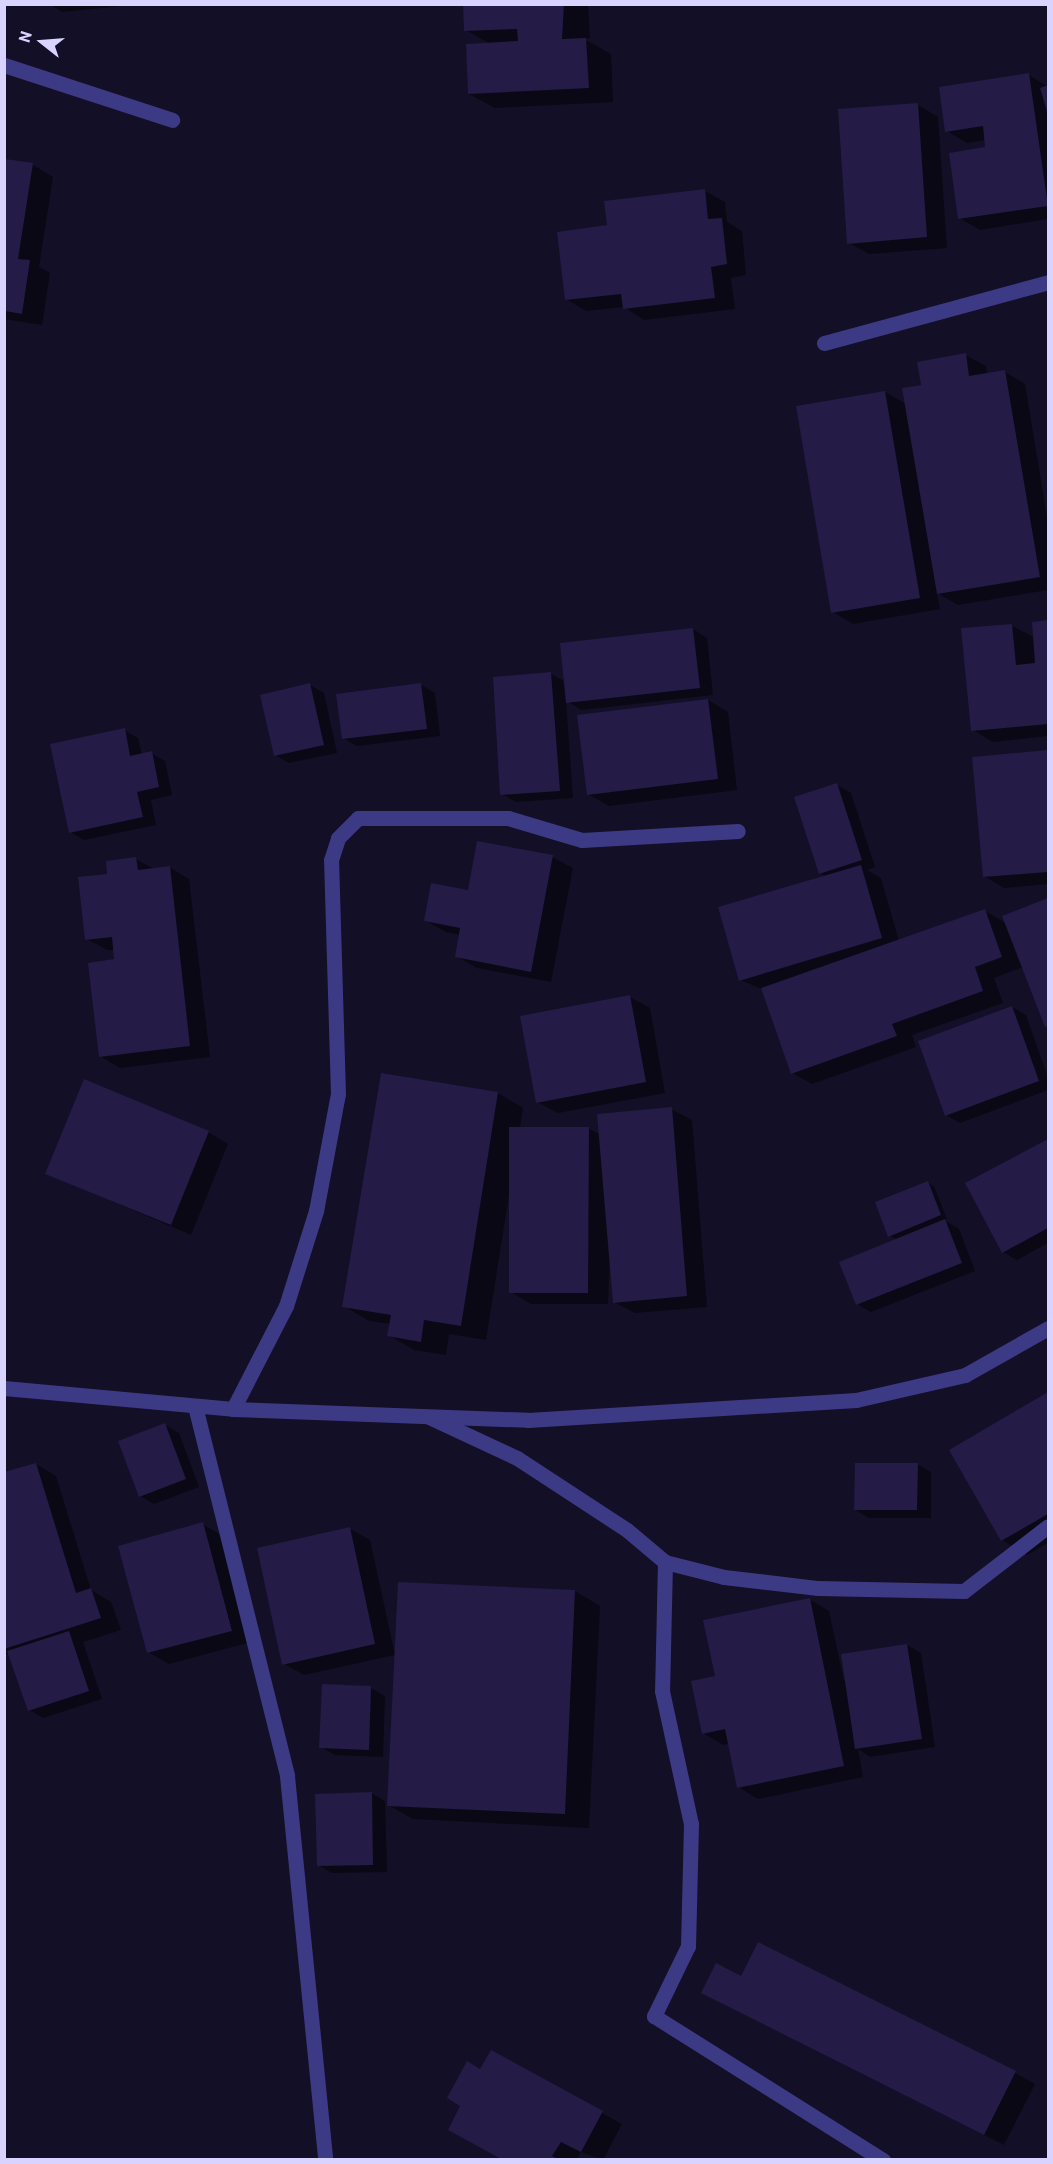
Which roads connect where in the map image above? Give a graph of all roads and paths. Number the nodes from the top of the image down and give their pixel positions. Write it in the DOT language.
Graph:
graph roads {
  1 [pos="4,65"];
  2 [pos="172,120"];
  3 [pos="1048,282"];
  4 [pos="824,343"];
  5 [pos="738,831"];
  6 [pos="1048,1328"];
  7 [pos="4,1388"];
  8 [pos="195,1406"];
  9 [pos="233,1409"];
  10 [pos="429,1417"];
  11 [pos="1048,1526"];
  12 [pos="665,1562"];
  13 [pos="325,2160"];
  14 [pos="883,2160"];
  1 -- 2 [label="street"];
  3 -- 4 [label="street"];
  5 -- 9 [label="street"];
  6 -- 10 [label="street"];
  7 -- 8 [label="street"];
  8 -- 9 [label="street"];
  8 -- 13 [label="street"];
  9 -- 10 [label="street"];
  10 -- 12 [label="street"];
  11 -- 12 [label="street"];
  12 -- 14 [label="street"];
}
